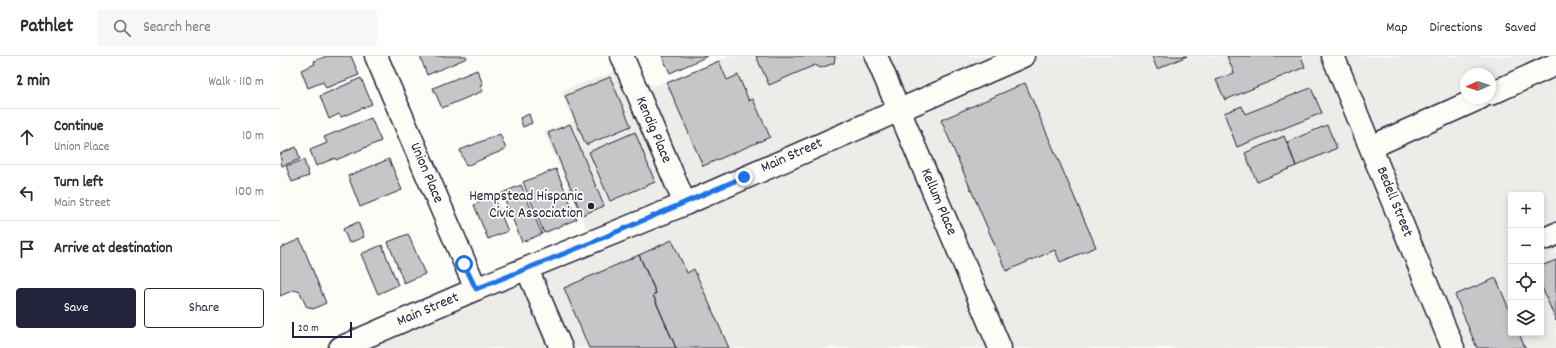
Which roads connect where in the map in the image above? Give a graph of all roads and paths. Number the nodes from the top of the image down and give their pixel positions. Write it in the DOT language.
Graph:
graph roads {
  1 [pos="376,56"];
  2 [pos="622,56"];
  3 [pos="876,56"];
  4 [pos="1023,56"];
  5 [pos="1333,56"];
  6 [pos="1556,64"];
  7 [pos="1496,91"];
  8 [pos="1467,104"];
  9 [pos="899,109"];
  10 [pos="1371,147"];
  11 [pos="685,204"];
  12 [pos="527,269"];
  13 [pos="476,289"];
  14 [pos="340,348"];
  15 [pos="561,348"];
  16 [pos="1000,348"];
  17 [pos="1454,348"];
  1 -- 13 [label="street, Union Place"];
  2 -- 11 [label="street, Kendig Place"];
  3 -- 9 [label="street, Kellum Place"];
  4 -- 9 [label="street, Main Street"];
  5 -- 10 [label="street, Bedell Street"];
  6 -- 7 [label="street"];
  8 -- 10 [label="street"];
  9 -- 11 [label="street, Main Street"];
  9 -- 16 [label="street, Kellum Place"];
  10 -- 17 [label="street, Bedell Street"];
  11 -- 12 [label="street, Main Street"];
  12 -- 13 [label="street, Main Street"];
  12 -- 15 [label="street"];
  13 -- 14 [label="street, Main Street"];
}
